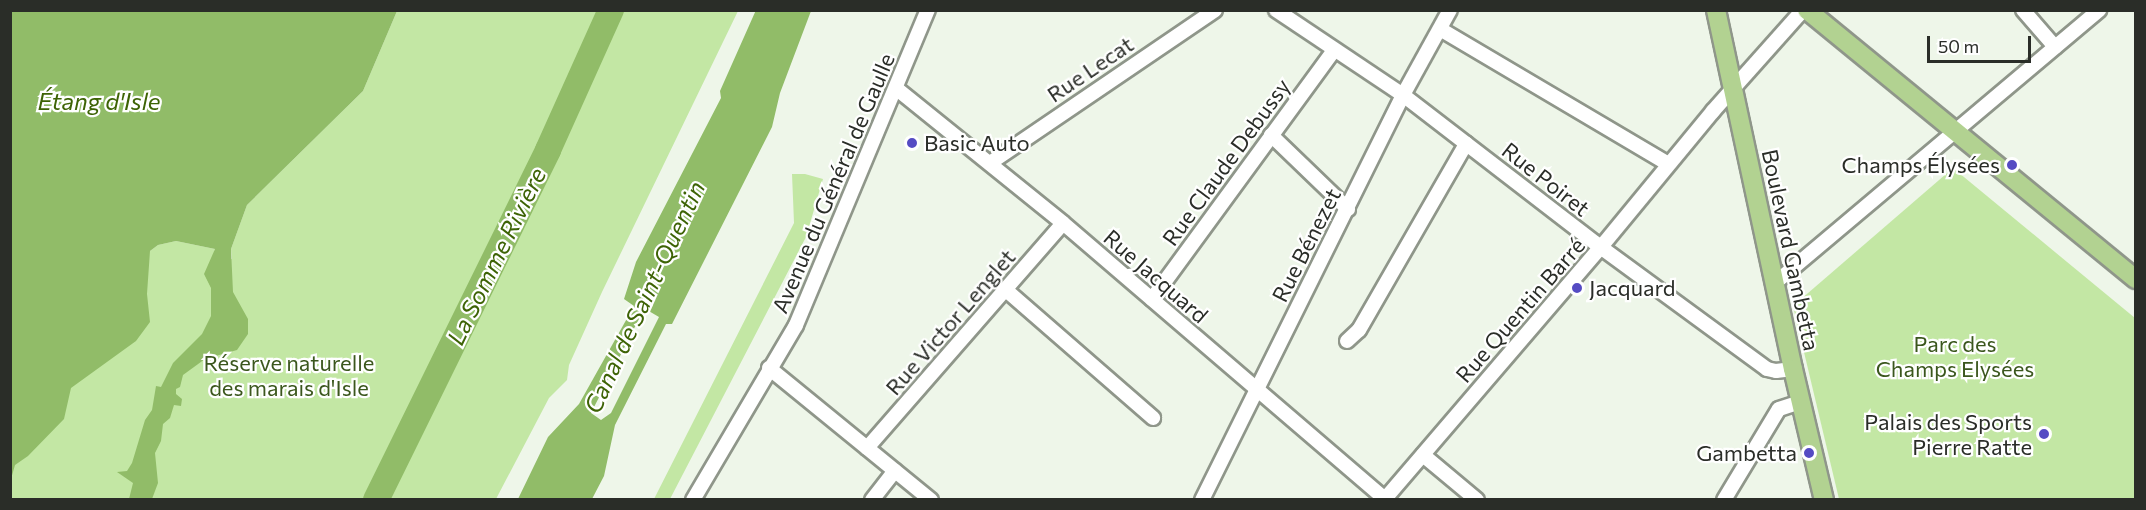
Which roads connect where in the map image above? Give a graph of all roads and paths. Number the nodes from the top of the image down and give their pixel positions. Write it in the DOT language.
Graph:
graph roads {
  1 [pos="928,10"];
  2 [pos="1215,10"];
  3 [pos="1276,10"];
  4 [pos="1450,10"];
  5 [pos="1716,10"];
  6 [pos="1805,10"];
  7 [pos="2023,10"];
  8 [pos="2099,10"];
  9 [pos="1440,29"];
  10 [pos="2055,47"];
  11 [pos="1335,50"];
  12 [pos="897,89"];
  13 [pos="1733,92"];
  14 [pos="1403,95"];
  15 [pos="1955,131"];
  16 [pos="1271,135"];
  17 [pos="1466,144"];
  18 [pos="990,163"];
  19 [pos="1668,165"];
  20 [pos="1348,209"];
  21 [pos="1063,223"];
  22 [pos="1602,247"];
  23 [pos="2136,279"];
  24 [pos="1776,283"];
  25 [pos="1006,290"];
  26 [pos="1152,300"];
  27 [pos="1347,341"];
  28 [pos="769,368"];
  29 [pos="1792,369"];
  30 [pos="1256,389"];
  31 [pos="1800,402"];
  32 [pos="1152,418"];
  33 [pos="867,448"];
  34 [pos="1423,455"];
  35 [pos="896,471"];
  36 [pos="1385,499"];
  37 [pos="693,500"];
  38 [pos="872,500"];
  39 [pos="932,500"];
  40 [pos="1202,500"];
  41 [pos="1477,500"];
  42 [pos="1724,500"];
  43 [pos="1824,500"];
  1 -- 12 [label="street, Avenue du Général de Gaulle"];
  2 -- 18 [label="street, Rue Lecat"];
  3 -- 11 [label="street, Rue Poiret"];
  4 -- 9 [label="street, Rue Bénezet"];
  5 -- 13 [label="main road, Boulevard Gambetta"];
  6 -- 13 [label="street, Rue Quentin Barré"];
  6 -- 15 [label="main road"];
  7 -- 10 [label="street"];
  8 -- 10 [label="street"];
  9 -- 14 [label="street, Rue Bénezet"];
  9 -- 19 [label="street"];
  10 -- 15 [label="street"];
  11 -- 14 [label="street, Rue Poiret"];
  11 -- 16 [label="street, Rue Claude Debussy"];
  12 -- 18 [label="street, Rue Jacquard"];
  12 -- 28 [label="street, Avenue du Général de Gaulle"];
  13 -- 19 [label="street, Rue Quentin Barré"];
  13 -- 24 [label="main road, Boulevard Gambetta"];
  14 -- 17 [label="street, Rue Poiret"];
  14 -- 20 [label="street, Rue Bénezet"];
  15 -- 23 [label="main road"];
  15 -- 24 [label="street"];
  16 -- 20 [label="street"];
  16 -- 26 [label="street, Rue Claude Debussy"];
  17 -- 22 [label="street, Rue Poiret"];
  17 -- 27 [label="street"];
  18 -- 21 [label="street, Rue Jacquard"];
  19 -- 22 [label="street, Rue Quentin Barré"];
  20 -- 30 [label="street, Rue Bénezet"];
  21 -- 25 [label="street, Rue Victor Lenglet"];
  21 -- 26 [label="street, Rue Jacquard"];
  22 -- 29 [label="street, Rue Poiret"];
  22 -- 34 [label="street, Rue Quentin Barré"];
  24 -- 29 [label="main road, Boulevard Gambetta"];
  25 -- 32 [label="street"];
  25 -- 33 [label="street, Rue Victor Lenglet"];
  26 -- 30 [label="street, Rue Jacquard"];
  28 -- 33 [label="street"];
  28 -- 37 [label="street, Avenue du Général de Gaulle"];
  29 -- 31 [label="main road, Boulevard Gambetta"];
  30 -- 36 [label="street, Rue Jacquard"];
  30 -- 40 [label="street, Rue Bénezet"];
  31 -- 42 [label="street"];
  31 -- 43 [label="main road, Boulevard Gambetta"];
  33 -- 35 [label="street"];
  34 -- 36 [label="street, Rue Quentin Barré"];
  34 -- 41 [label="street"];
  35 -- 38 [label="street"];
  35 -- 39 [label="street"];
}
